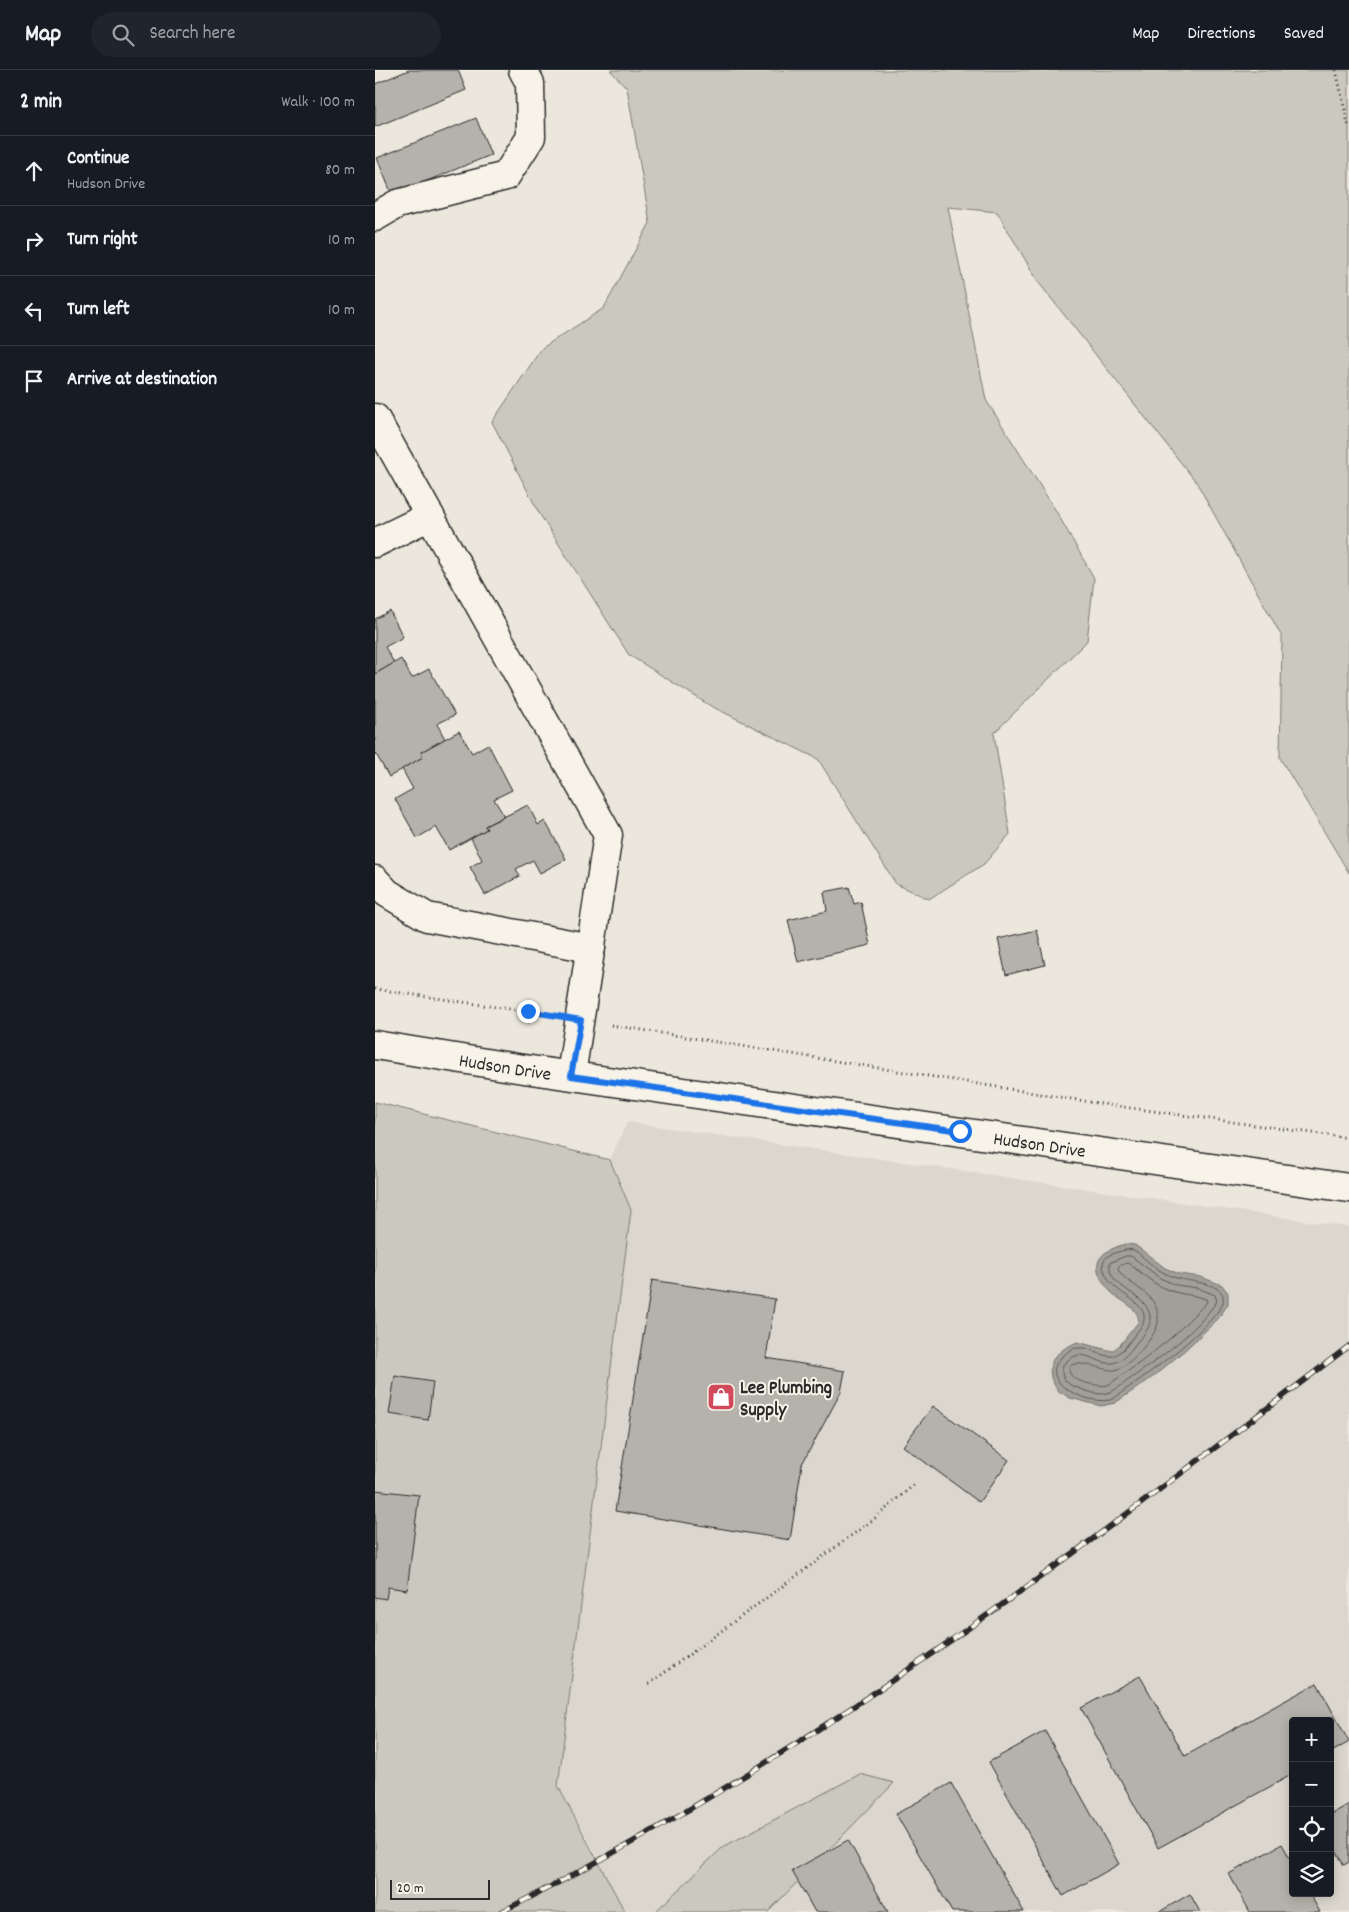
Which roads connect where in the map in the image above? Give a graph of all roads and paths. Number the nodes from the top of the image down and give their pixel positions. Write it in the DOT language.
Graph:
graph roads {
  1 [pos="523,70"];
  2 [pos="1336,70"];
  3 [pos="1349,128"];
  4 [pos="375,216"];
  5 [pos="375,418"];
  6 [pos="430,516"];
  7 [pos="375,544"];
  8 [pos="375,880"];
  9 [pos="591,948"];
  10 [pos="375,989"];
  11 [pos="581,1020"];
  12 [pos="375,1045"];
  13 [pos="571,1076"];
  14 [pos="1349,1138"];
  15 [pos="1349,1188"];
  16 [pos="915,1484"];
  17 [pos="649,1684"];
  1 -- 4 [label="main road"];
  2 -- 3 [label="path"];
  5 -- 6 [label="main road"];
  6 -- 7 [label="main road"];
  6 -- 9 [label="main road"];
  8 -- 9 [label="main road"];
  9 -- 11 [label="main road"];
  10 -- 11 [label="path"];
  11 -- 13 [label="main road"];
  11 -- 14 [label="path"];
  12 -- 13 [label="main road, Hudson Drive"];
  13 -- 15 [label="main road, Hudson Drive"];
  16 -- 17 [label="path"];
}
